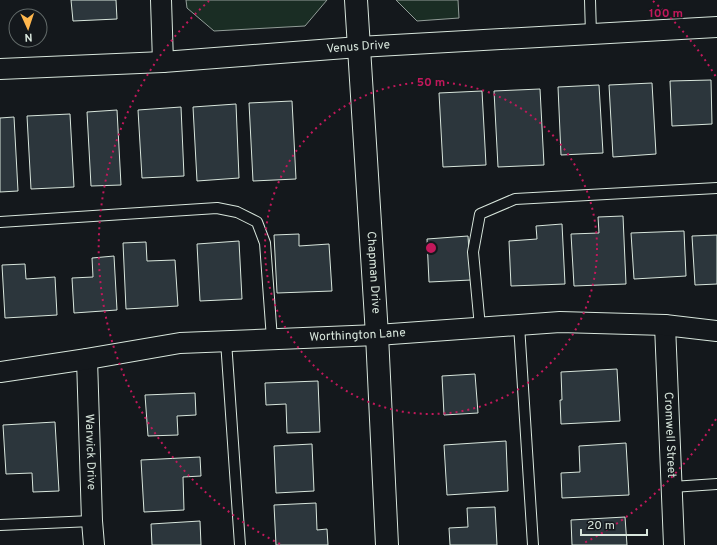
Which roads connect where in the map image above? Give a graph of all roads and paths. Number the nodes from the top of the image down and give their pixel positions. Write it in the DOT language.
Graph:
graph roads {
  1 [pos="161,0"];
  2 [pos="356,0"];
  3 [pos="590,0"];
  4 [pos="717,27"];
  5 [pos="591,34"];
  6 [pos="359,47"];
  7 [pos="163,62"];
  8 [pos="0,69"];
  9 [pos="717,188"];
  10 [pos="0,222"];
  11 [pos="519,325"];
  12 [pos="665,325"];
  13 [pos="480,327"];
  14 [pos="717,331"];
  15 [pos="377,335"];
  16 [pos="272,339"];
  17 [pos="226,341"];
  18 [pos="87,359"];
  19 [pos="0,372"];
  20 [pos="717,484"];
  21 [pos="672,487"];
  22 [pos="92,521"];
  23 [pos="0,525"];
  24 [pos="94,545"];
  25 [pos="240,545"];
  26 [pos="387,545"];
  27 [pos="532,545"];
  28 [pos="674,545"];
  1 -- 7 [label="street"];
  2 -- 6 [label="street, Chapman Drive"];
  3 -- 5 [label="lane"];
  4 -- 5 [label="street, Venus Drive"];
  5 -- 6 [label="street, Venus Drive"];
  6 -- 7 [label="street, Venus Drive"];
  6 -- 15 [label="street, Chapman Drive"];
  7 -- 8 [label="street, Venus Drive"];
  9 -- 13 [label="lane"];
  10 -- 16 [label="lane"];
  11 -- 12 [label="street, Worthington Lane"];
  11 -- 13 [label="street, Worthington Lane"];
  11 -- 27 [label="lane"];
  12 -- 14 [label="street, Worthington Lane"];
  12 -- 21 [label="street, Cromwell Street"];
  13 -- 15 [label="street, Worthington Lane"];
  15 -- 16 [label="street, Worthington Lane"];
  15 -- 26 [label="street, Chapman Drive"];
  16 -- 17 [label="street, Worthington Lane"];
  17 -- 18 [label="street, Worthington Lane"];
  17 -- 25 [label="lane"];
  18 -- 19 [label="street, Worthington Lane"];
  18 -- 22 [label="street, Warwick Drive"];
  20 -- 21 [label="lane"];
  21 -- 28 [label="street, Cromwell Street"];
  22 -- 23 [label="lane"];
  22 -- 24 [label="street, Warwick Drive"];
}
